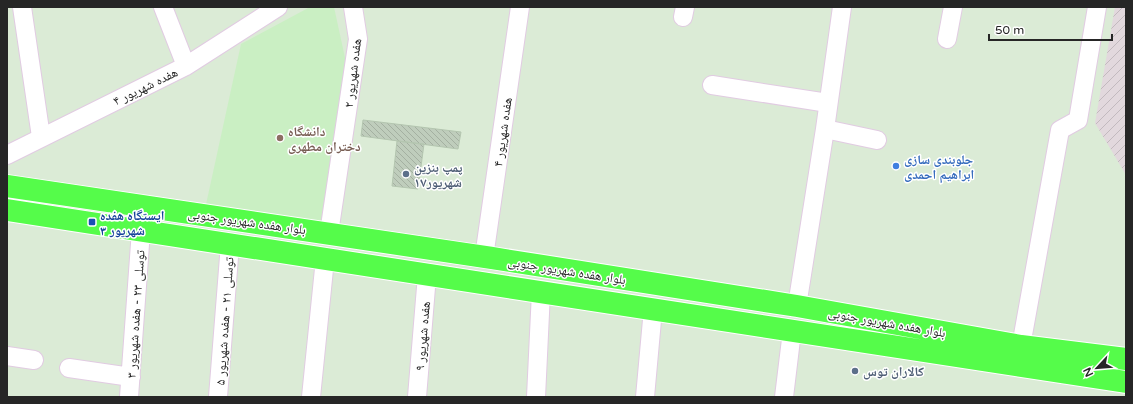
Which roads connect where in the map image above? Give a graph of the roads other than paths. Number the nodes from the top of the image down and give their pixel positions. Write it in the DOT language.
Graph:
graph roads {
  1 [pos="22,7"];
  2 [pos="163,7"];
  3 [pos="278,7"];
  4 [pos="353,7"];
  5 [pos="520,7"];
  6 [pos="953,7"];
  7 [pos="1097,7"];
  8 [pos="841,10"];
  9 [pos="947,39"];
  10 [pos="186,66"];
  11 [pos="712,85"];
  12 [pos="828,103"];
  13 [pos="825,129"];
  14 [pos="41,137"];
  15 [pos="877,140"];
  16 [pos="7,155"];
  17 [pos="7,186"];
  18 [pos="7,210"];
  19 [pos="141,230"];
  20 [pos="329,233"];
  21 [pos="230,244"];
  22 [pos="484,257"];
  23 [pos="325,258"];
  24 [pos="427,274"];
  25 [pos="541,292"];
  26 [pos="797,306"];
  27 [pos="653,309"];
  28 [pos="792,331"];
  29 [pos="1021,346"];
  30 [pos="7,356"];
  31 [pos="1126,359"];
  32 [pos="34,360"];
  33 [pos="69,368"];
  34 [pos="131,377"];
  35 [pos="1126,382"];
  36 [pos="129,397"];
  37 [pos="218,397"];
  38 [pos="311,397"];
  39 [pos="417,397"];
  40 [pos="536,397"];
  41 [pos="645,397"];
  42 [pos="784,397"];
  1 -- 14 [label="street"];
  2 -- 10 [label="street"];
  3 -- 10 [label="street, هفده شهریور ۴"];
  4 -- 20 [label="street, هفده شهریور ۲"];
  5 -- 22 [label="street, هفده شهریور ۴"];
  6 -- 9 [label="street"];
  7 -- 29 [label="street"];
  8 -- 12 [label="street"];
  10 -- 14 [label="street, هفده شهریور ۴"];
  11 -- 12 [label="street"];
  12 -- 13 [label="street"];
  13 -- 15 [label="street"];
  13 -- 26 [label="street"];
  14 -- 16 [label="street, هفده شهریور ۴"];
  17 -- 20 [label="main road, بلوار هفده شهریور جنوبی"];
  18 -- 19 [label="main road, بلوار هفده شهریور جنوبی"];
  19 -- 21 [label="main road, بلوار هفده شهریور جنوبی"];
  19 -- 34 [label="street, توسلی ۲۳ - هفده شهریور ۳"];
  20 -- 22 [label="main road, بلوار هفده شهریور جنوبی"];
  21 -- 23 [label="main road, بلوار هفده شهریور جنوبی"];
  21 -- 37 [label="street, توسلی ۲۱ - هفده شهریور ۵"];
  22 -- 26 [label="main road, بلوار هفده شهریور جنوبی"];
  23 -- 24 [label="main road, بلوار هفده شهریور جنوبی"];
  23 -- 38 [label="street"];
  24 -- 25 [label="main road, بلوار هفده شهریور جنوبی"];
  24 -- 39 [label="street, هفده شهریور ۹"];
  25 -- 27 [label="main road, بلوار هفده شهریور جنوبی"];
  25 -- 40 [label="street"];
  26 -- 29 [label="main road, بلوار هفده شهریور جنوبی"];
  27 -- 28 [label="main road, بلوار هفده شهریور جنوبی"];
  27 -- 41 [label="street"];
  28 -- 35 [label="main road, بلوار هفده شهریور جنوبی"];
  28 -- 42 [label="street"];
  29 -- 31 [label="main road, بلوار هفده شهریور جنوبی"];
  30 -- 32 [label="street"];
  33 -- 34 [label="street"];
  34 -- 36 [label="street, توسلی ۲۳ - هفده شهریور ۳"];
}
